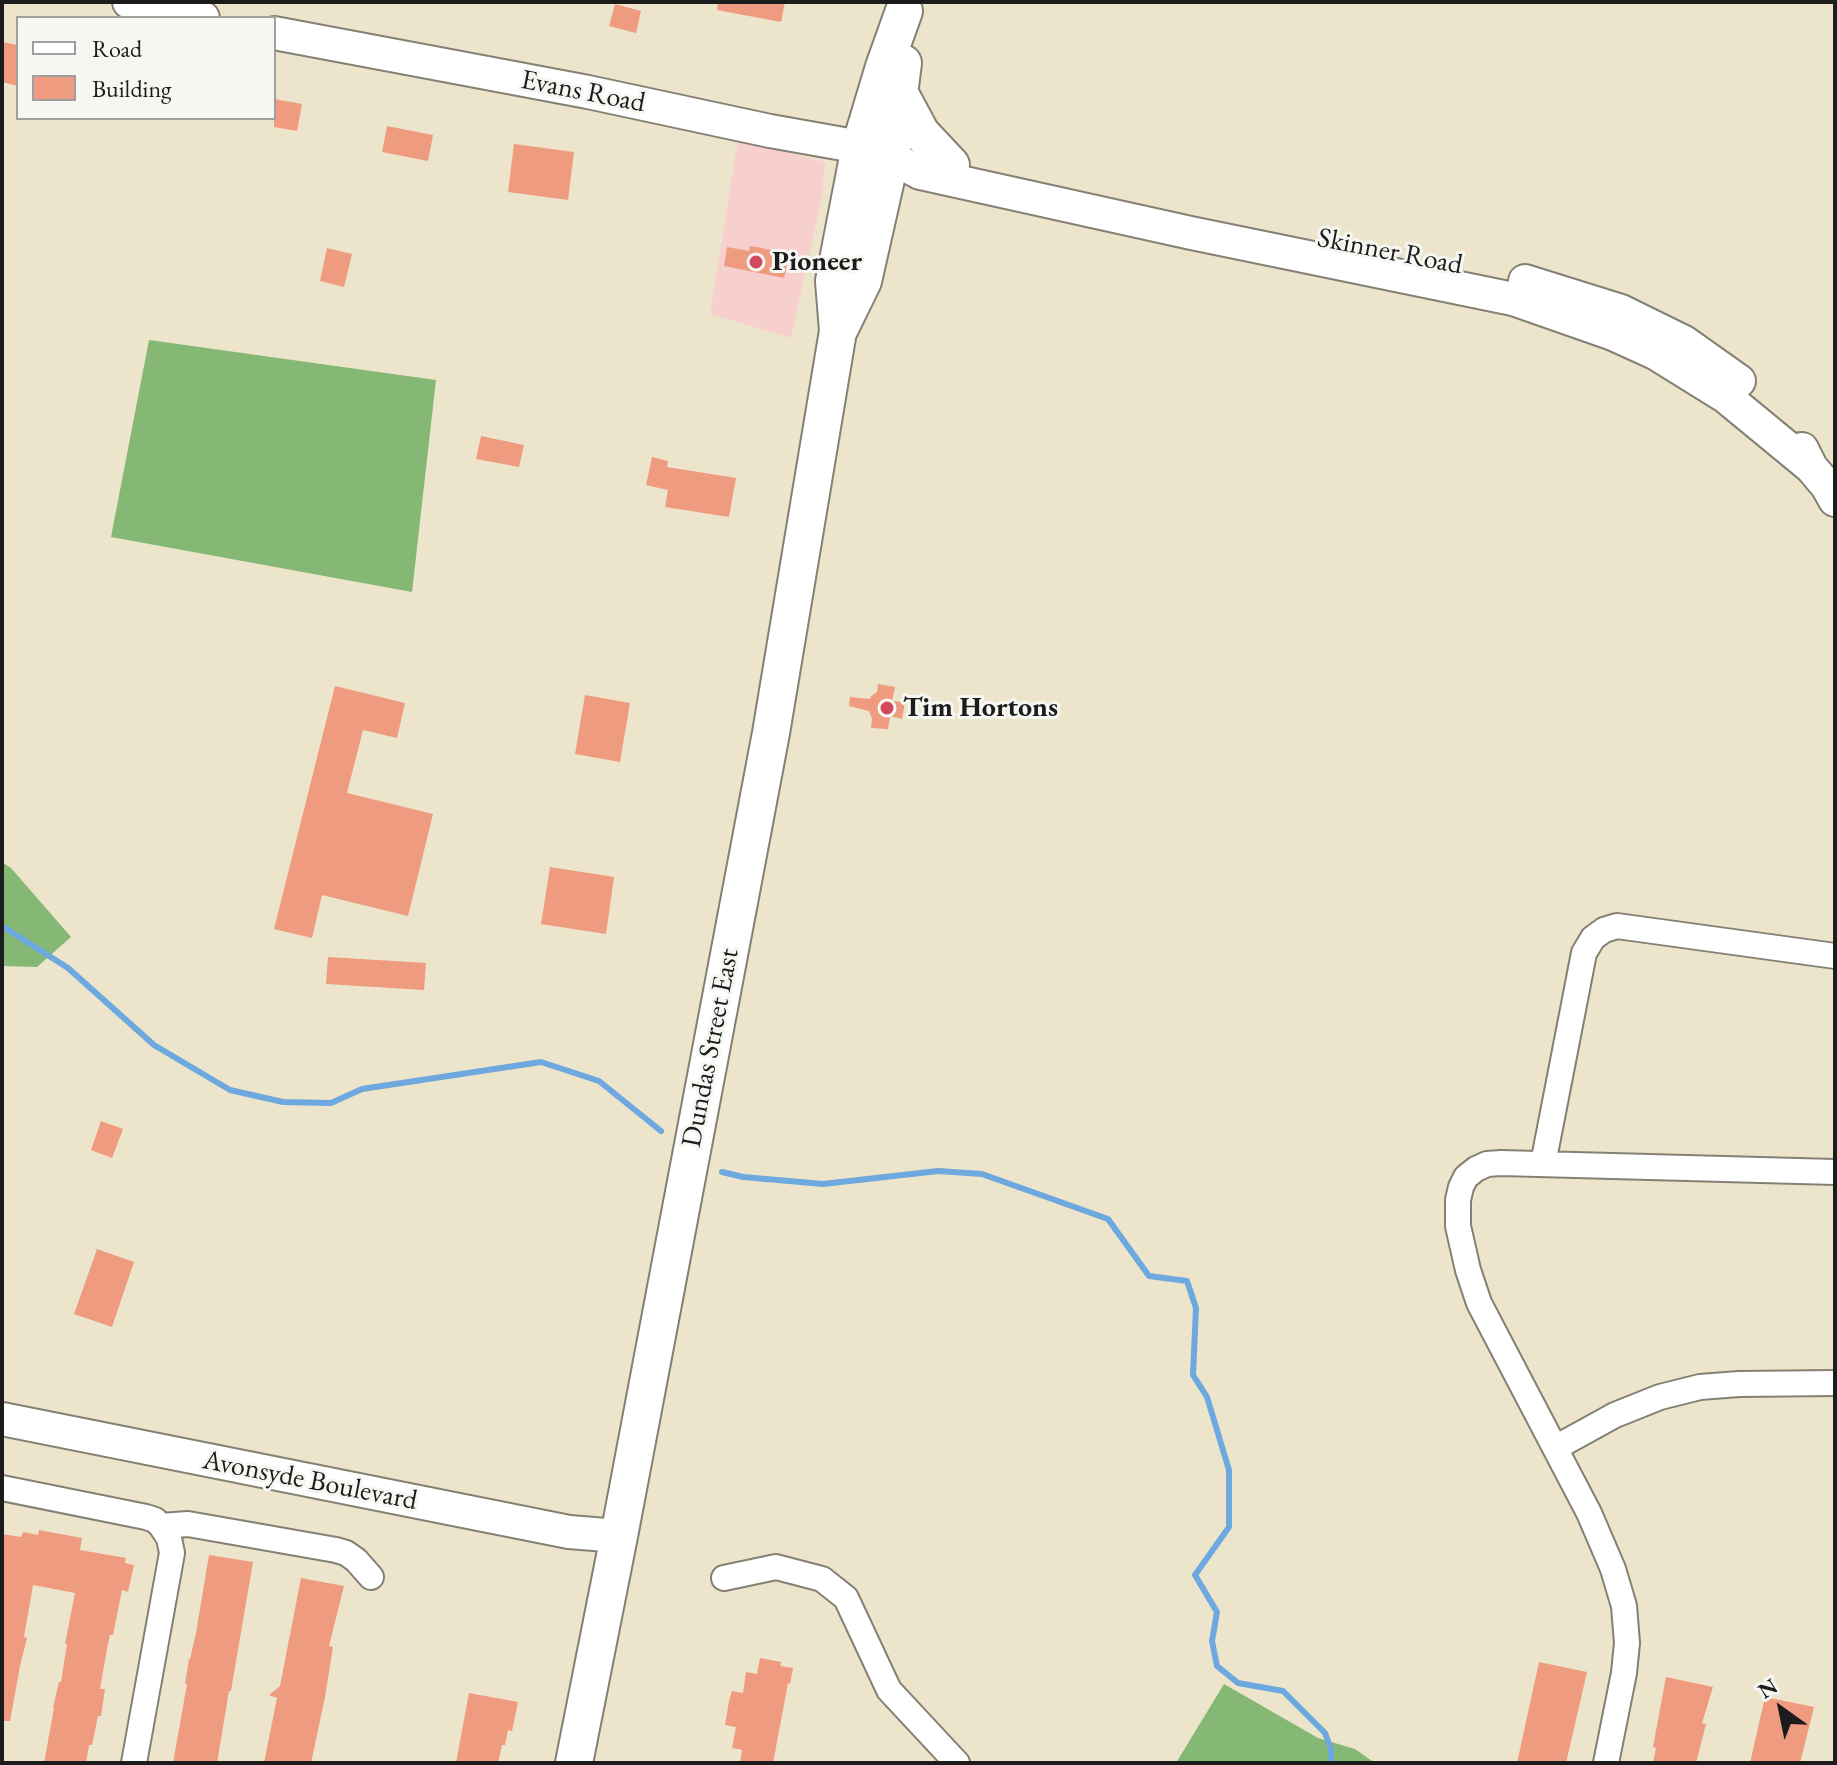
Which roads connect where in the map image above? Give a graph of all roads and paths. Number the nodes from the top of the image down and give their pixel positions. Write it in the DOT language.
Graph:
graph roads {
  1 [pos="129,2"];
  2 [pos="904,6"];
  3 [pos="194,16"];
  4 [pos="276,33"];
  5 [pos="899,92"];
  6 [pos="887,157"];
  7 [pos="951,165"];
  8 [pos="1811,467"];
  9 [pos="1835,500"];
  10 [pos="1835,956"];
  11 [pos="1543,1164"];
  12 [pos="1835,1172"];
  13 [pos="1835,1383"];
  14 [pos="2,1419"];
  15 [pos="1555,1448"];
  16 [pos="2,1488"];
  17 [pos="161,1526"];
  18 [pos="619,1536"];
  19 [pos="371,1577"];
  20 [pos="724,1578"];
  21 [pos="134,1763"];
  22 [pos="574,1763"];
  23 [pos="957,1763"];
  24 [pos="1606,1763"];
  1 -- 3 [label="street"];
  2 -- 5 [label="main road, Dundas Street East"];
  2 -- 6 [label="main road, Dundas Street East"];
  4 -- 6 [label="street, Evans Road"];
  5 -- 6 [label="main road, Dundas Street East"];
  5 -- 7 [label="main road"];
  6 -- 7 [label="street, Skinner Road"];
  6 -- 8 [label="street, Skinner Road"];
  6 -- 18 [label="main road, Dundas Street East"];
  7 -- 8 [label="street, Skinner Road"];
  8 -- 9 [label="street, Skinner Road"];
  10 -- 11 [label="street"];
  11 -- 12 [label="street"];
  11 -- 15 [label="street"];
  13 -- 15 [label="street"];
  14 -- 18 [label="street, Avonsyde Boulevard"];
  15 -- 24 [label="street"];
  16 -- 17 [label="street"];
  17 -- 19 [label="street"];
  17 -- 21 [label="street"];
  18 -- 22 [label="main road, Dundas Street East"];
  20 -- 23 [label="street"];
}
